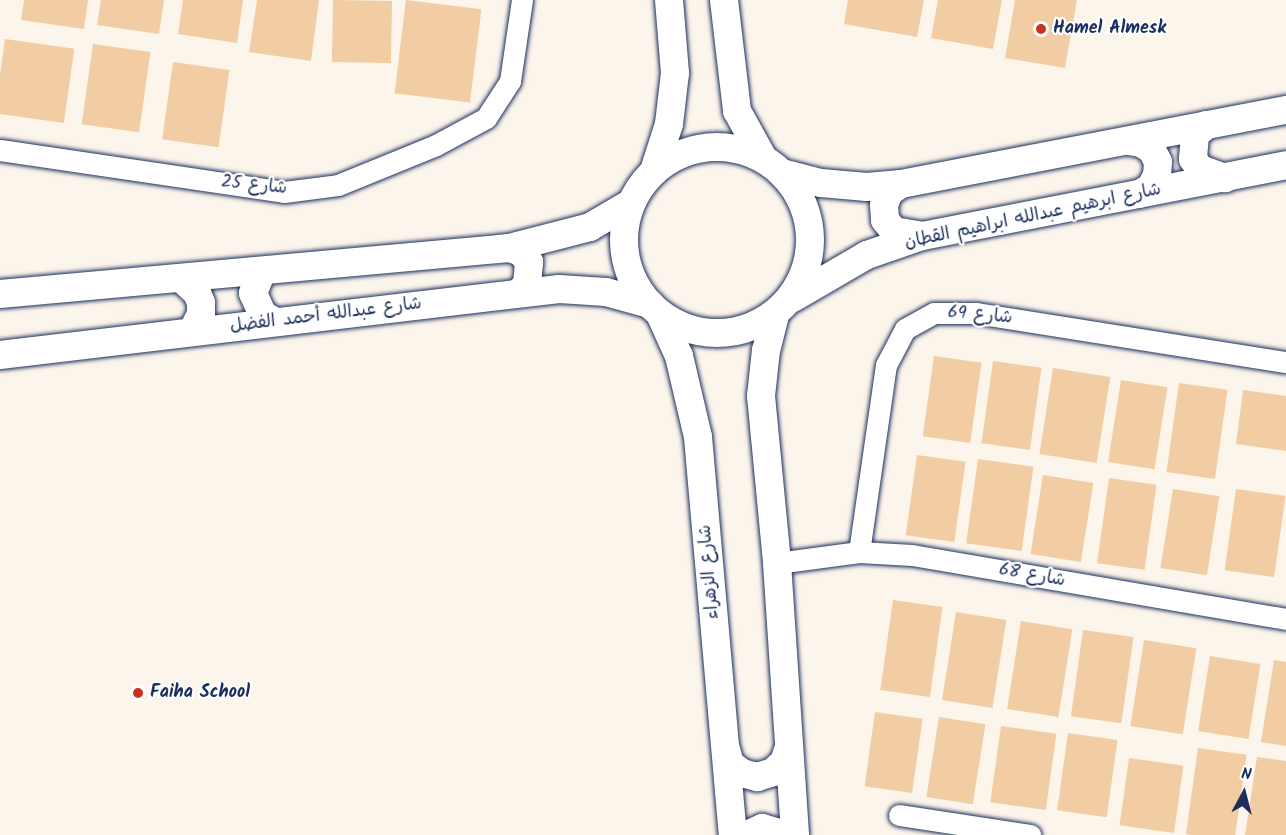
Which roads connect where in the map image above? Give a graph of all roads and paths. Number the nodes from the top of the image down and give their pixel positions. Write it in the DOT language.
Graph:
graph roads {
  1 [pos="522,0"];
  2 [pos="669,0"];
  3 [pos="724,0"];
  4 [pos="1286,110"];
  5 [pos="1206,124"];
  6 [pos="1128,141"];
  7 [pos="0,150"];
  8 [pos="772,165"];
  9 [pos="1286,165"];
  10 [pos="654,171"];
  11 [pos="1225,178"];
  12 [pos="901,184"];
  13 [pos="1140,194"];
  14 [pos="631,203"];
  15 [pos="922,236"];
  16 [pos="509,248"];
  17 [pos="262,271"];
  18 [pos="182,279"];
  19 [pos="518,293"];
  20 [pos="0,294"];
  21 [pos="783,307"];
  22 [pos="655,309"];
  23 [pos="274,321"];
  24 [pos="192,332"];
  25 [pos="0,355"];
  26 [pos="1286,362"];
  27 [pos="859,552"];
  28 [pos="777,563"];
  29 [pos="1286,619"];
  30 [pos="789,747"];
  31 [pos="726,749"];
  32 [pos="899,815"];
  33 [pos="733,835"];
  34 [pos="747,835"];
  35 [pos="787,835"];
  36 [pos="795,835"];
  37 [pos="1030,835"];
  1 -- 7 [label="street, شارع 25"];
  2 -- 10 [label="street"];
  3 -- 8 [label="street"];
  4 -- 5 [label="street"];
  5 -- 6 [label="street"];
  5 -- 11 [label="street"];
  6 -- 12 [label="street"];
  6 -- 13 [label="street"];
  8 -- 10 [label="street"];
  8 -- 12 [label="street"];
  8 -- 21 [label="street"];
  9 -- 11 [label="street, شارع ابرهيم عبدالله ابراهيم القطان"];
  10 -- 14 [label="street"];
  11 -- 13 [label="street, شارع ابرهيم عبدالله ابراهيم القطان"];
  12 -- 15 [label="street"];
  13 -- 15 [label="street, شارع ابرهيم عبدالله ابراهيم القطان"];
  14 -- 16 [label="street"];
  14 -- 22 [label="street"];
  15 -- 21 [label="street, شارع ابرهيم عبدالله ابراهيم القطان"];
  16 -- 17 [label="street"];
  16 -- 19 [label="street"];
  17 -- 18 [label="street"];
  17 -- 23 [label="street"];
  18 -- 20 [label="street"];
  18 -- 24 [label="street"];
  19 -- 22 [label="street, شارع عبدالله أحمد الفضل"];
  19 -- 23 [label="street, شارع عبدالله أحمد الفضل"];
  21 -- 22 [label="street"];
  21 -- 28 [label="street"];
  22 -- 31 [label="street, شارع الزهراء"];
  23 -- 24 [label="street, شارع عبدالله أحمد الفضل"];
  24 -- 25 [label="street, شارع عبدالله أحمد الفضل"];
  26 -- 27 [label="street, شارع 69"];
  27 -- 28 [label="street, شارع 68"];
  27 -- 29 [label="street, شارع 68"];
  28 -- 30 [label="street"];
  30 -- 31 [label="street"];
  30 -- 36 [label="street"];
  31 -- 33 [label="street, شارع الزهراء"];
  32 -- 37 [label="street"];
  34 -- 35 [label="street"];
}
